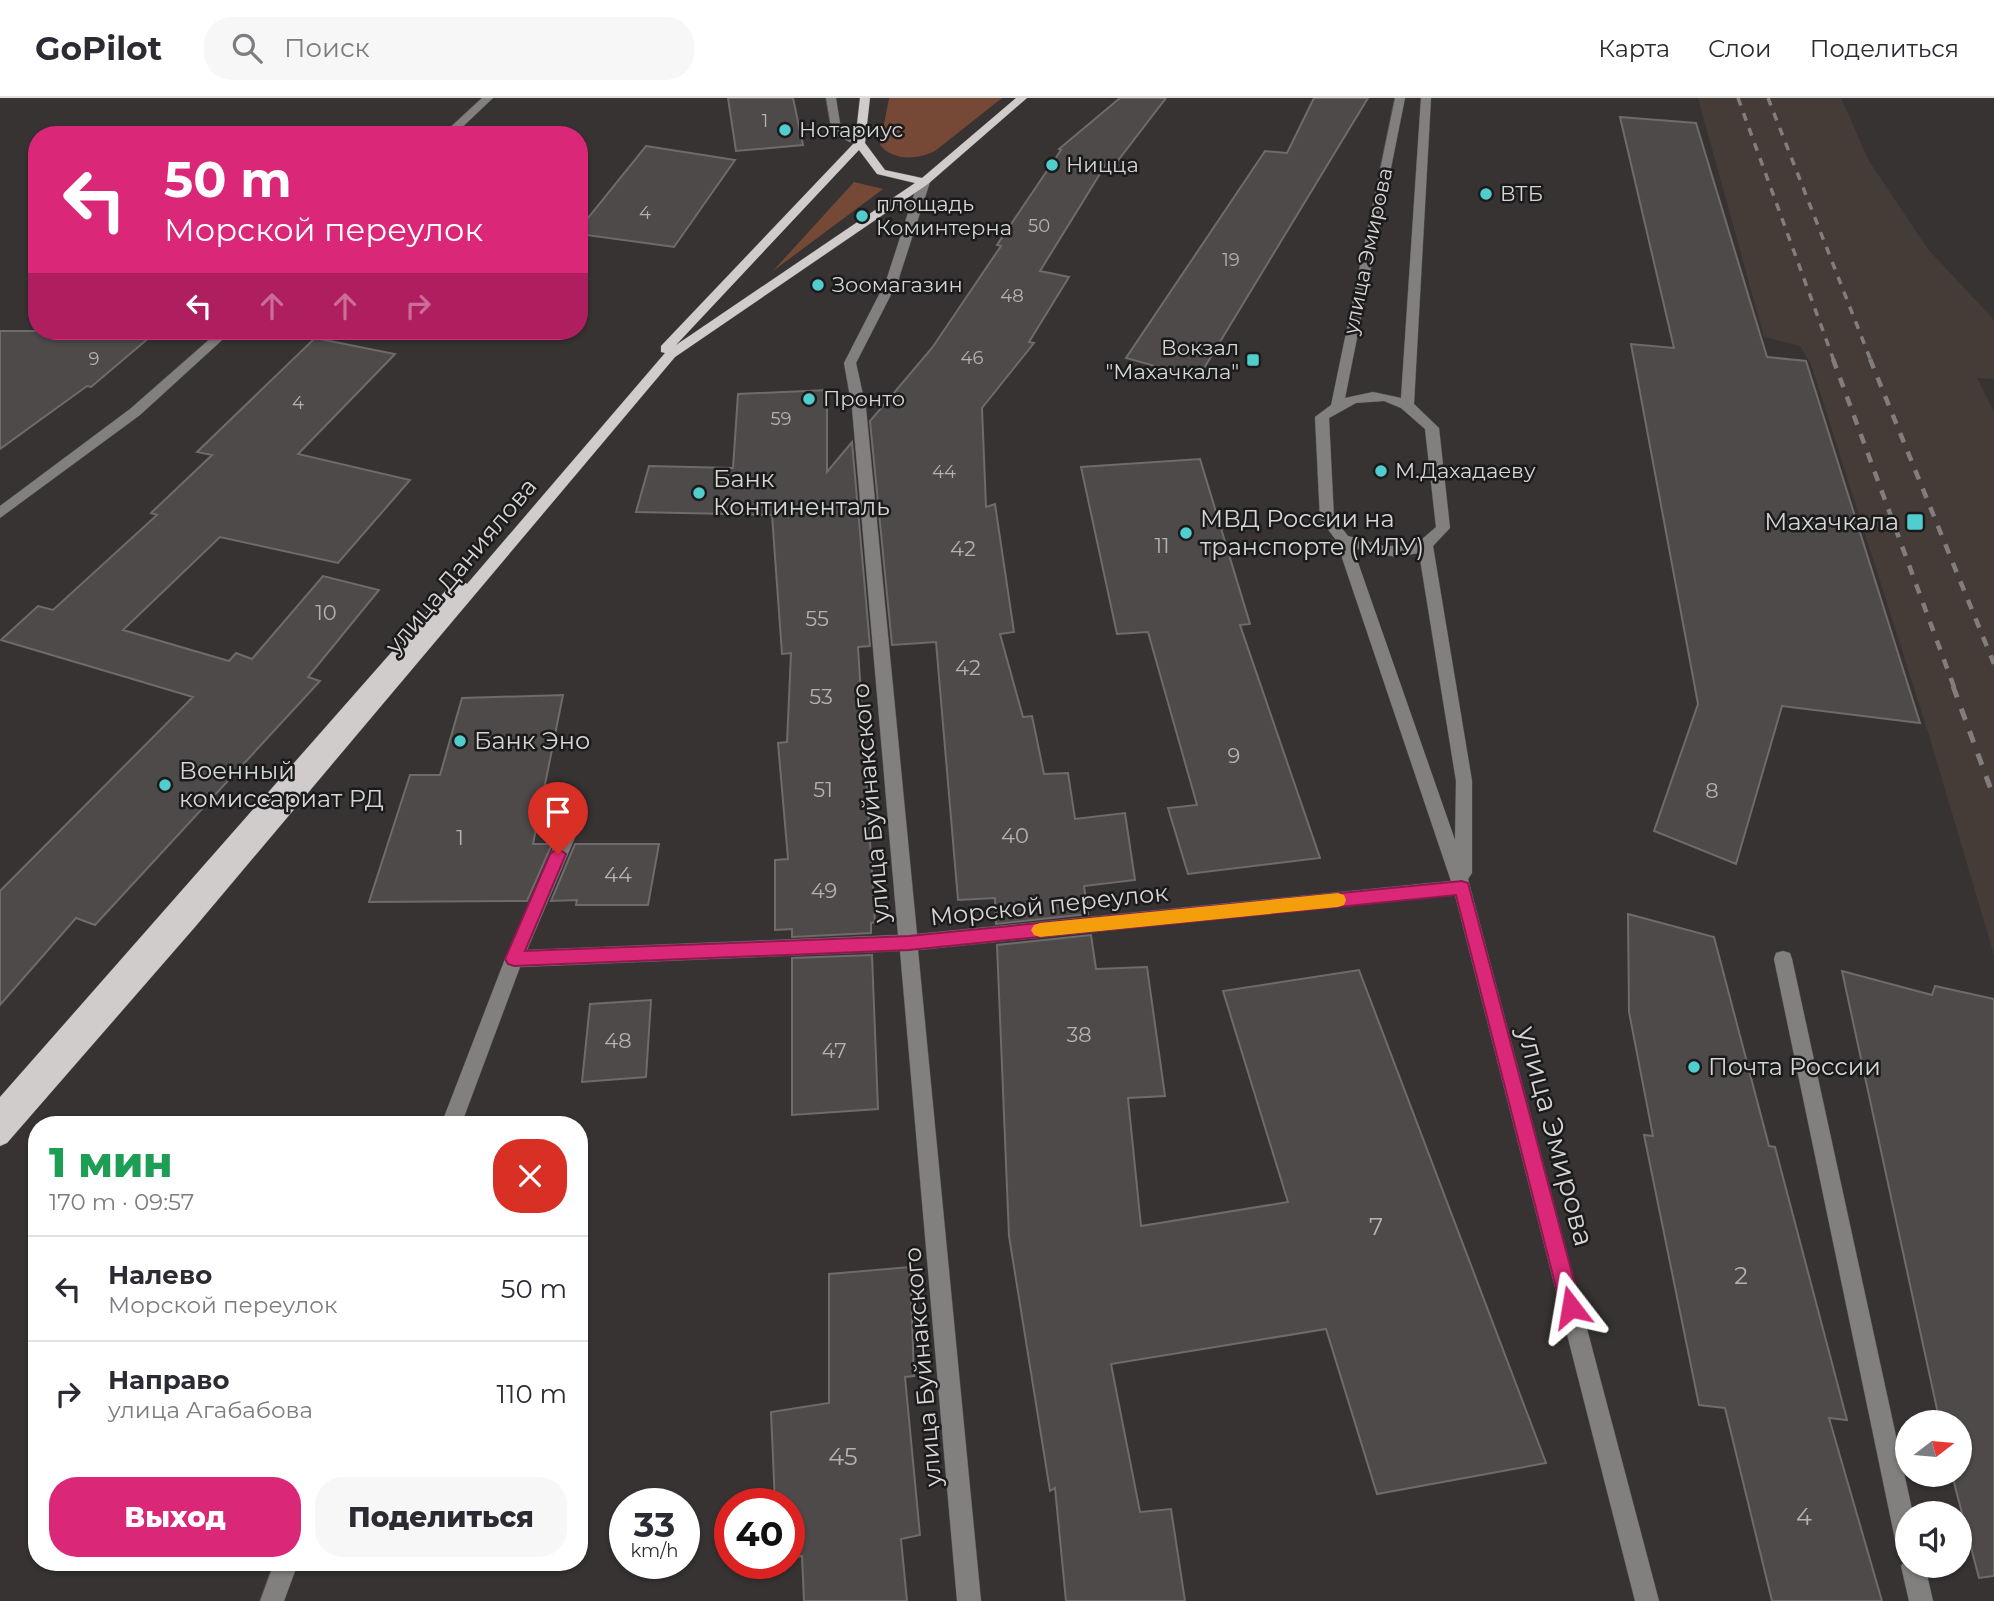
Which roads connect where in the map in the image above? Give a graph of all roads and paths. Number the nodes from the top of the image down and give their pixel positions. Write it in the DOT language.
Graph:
graph roads {
  1 [pos="488,98"];
  2 [pos="831,98"];
  3 [pos="865,98"];
  4 [pos="1023,98"];
  5 [pos="1400,98"];
  6 [pos="1426,98"];
  7 [pos="457,126"];
  8 [pos="860,143"];
  9 [pos="924,182"];
  10 [pos="216,340"];
  11 [pos="1337,404"];
  12 [pos="1406,405"];
  13 [pos="0,513"];
  14 [pos="1343,539"];
  15 [pos="1424,545"];
  16 [pos="566,835"];
  17 [pos="1462,887"];
  18 [pos="909,943"];
  19 [pos="514,959"];
  20 [pos="1783,959"];
  21 [pos="0,1112"];
  22 [pos="454,1116"];
  23 [pos="0,1136"];
  24 [pos="1899,1501"];
  25 [pos="283,1571"];
  26 [pos="1915,1578"];
  27 [pos="272,1601"];
  28 [pos="969,1601"];
  29 [pos="1647,1601"];
  30 [pos="1920,1601"];
  1 -- 7 [label="street"];
  2 -- 8 [label="street"];
  3 -- 8 [label="main road"];
  4 -- 9 [label="main road, улица Даниялова"];
  5 -- 11 [label="street, улица Эмирова"];
  6 -- 12 [label="street, улица Эмирова"];
  8 -- 9 [label="main road"];
  8 -- 21 [label="main road, улица Даниялова"];
  9 -- 18 [label="street, улица Буйнакского"];
  9 -- 23 [label="main road, улица Даниялова"];
  10 -- 13 [label="street"];
  11 -- 12 [label="street"];
  11 -- 14 [label="street, улица Эмирова"];
  12 -- 15 [label="street"];
  14 -- 15 [label="street"];
  14 -- 17 [label="street, улица Эмирова"];
  15 -- 17 [label="street, улица Эмирова"];
  16 -- 19 [label="street"];
  17 -- 18 [label="street, Морской переулок"];
  17 -- 29 [label="street, улица Эмирова"];
  18 -- 19 [label="street, Морской переулок"];
  18 -- 28 [label="street, улица Буйнакского"];
  19 -- 22 [label="street"];
  20 -- 24 [label="street"];
  25 -- 27 [label="street"];
  26 -- 30 [label="street"];
}
